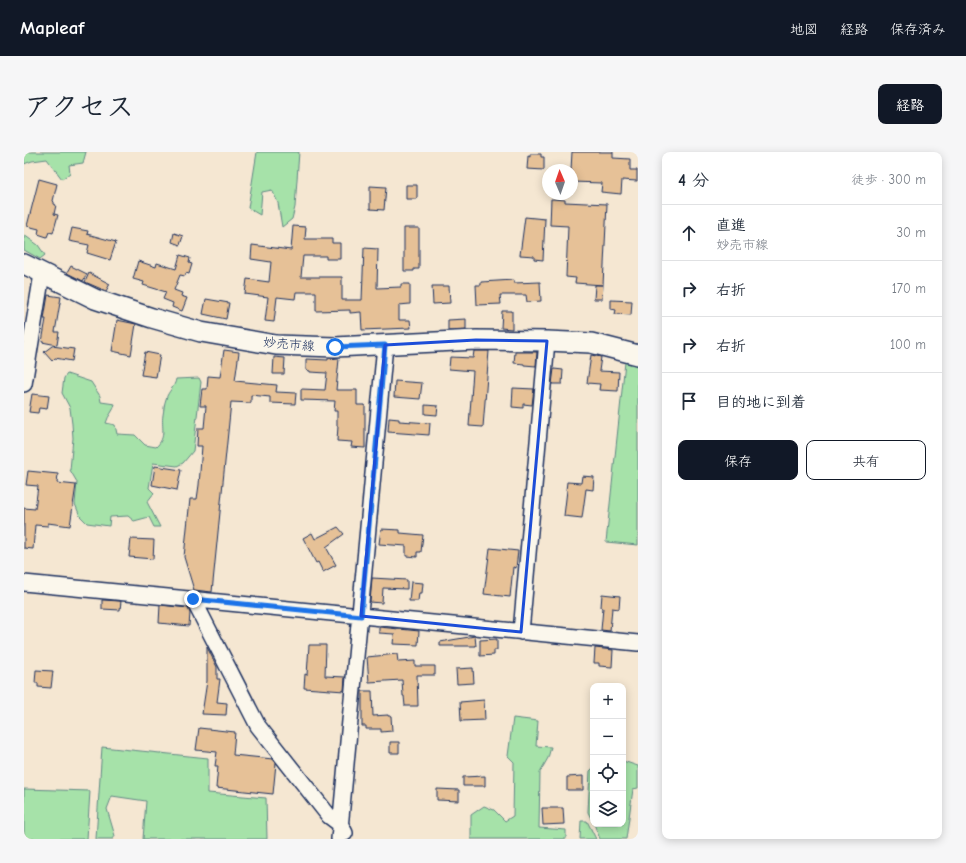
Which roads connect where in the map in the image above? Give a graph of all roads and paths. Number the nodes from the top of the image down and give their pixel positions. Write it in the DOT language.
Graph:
graph roads {
  1 [pos="24,264"];
  2 [pos="42,274"];
  3 [pos="27,341"];
  4 [pos="547,341"];
  5 [pos="385,345"];
  6 [pos="638,354"];
  7 [pos="24,384"];
  8 [pos="24,583"];
  9 [pos="193,599"];
  10 [pos="361,616"];
  11 [pos="521,632"];
  12 [pos="638,643"];
  13 [pos="340,832"];
  14 [pos="348,839"];
  1 -- 2 [label="main road, 妙売市線"];
  2 -- 3 [label="street"];
  2 -- 5 [label="main road, 妙売市線"];
  3 -- 7 [label="street"];
  4 -- 5 [label="main road, 妙売市線"];
  4 -- 6 [label="main road, 妙売市線"];
  4 -- 11 [label="street"];
  5 -- 10 [label="street"];
  8 -- 9 [label="street"];
  9 -- 10 [label="street"];
  9 -- 13 [label="street"];
  10 -- 11 [label="street"];
  10 -- 13 [label="street"];
  11 -- 12 [label="street"];
  13 -- 14 [label="street"];
}
